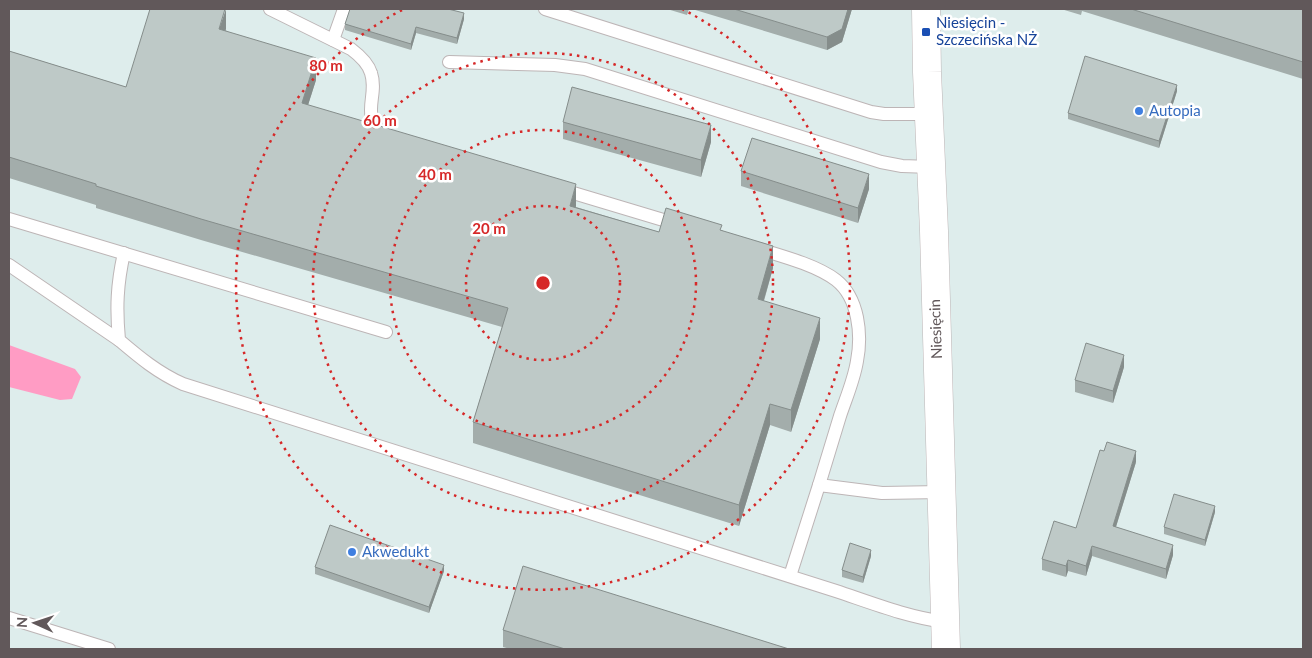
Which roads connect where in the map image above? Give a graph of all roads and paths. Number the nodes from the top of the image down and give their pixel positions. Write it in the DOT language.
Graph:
graph roads {
  1 [pos="270,9"];
  2 [pos="344,9"];
  3 [pos="545,9"];
  4 [pos="926,9"];
  5 [pos="334,40"];
  6 [pos="450,62"];
  7 [pos="929,114"];
  8 [pos="397,140"];
  9 [pos="931,167"];
  10 [pos="550,186"];
  11 [pos="9,219"];
  12 [pos="693,229"];
  13 [pos="751,246"];
  14 [pos="124,254"];
  15 [pos="9,265"];
  16 [pos="386,332"];
  17 [pos="119,340"];
  18 [pos="819,485"];
  19 [pos="941,492"];
  20 [pos="790,576"];
  21 [pos="9,618"];
  22 [pos="945,622"];
  23 [pos="109,649"];
  24 [pos="946,649"];
  1 -- 5 [label="lane"];
  2 -- 5 [label="lane"];
  3 -- 7 [label="lane"];
  4 -- 7 [label="street, Niesięcin"];
  5 -- 8 [label="lane"];
  6 -- 9 [label="lane"];
  7 -- 9 [label="street, Niesięcin"];
  9 -- 19 [label="street, Niesięcin"];
  10 -- 12 [label="lane"];
  11 -- 14 [label="lane"];
  13 -- 18 [label="lane"];
  14 -- 16 [label="lane"];
  14 -- 17 [label="lane"];
  15 -- 17 [label="lane"];
  17 -- 20 [label="lane"];
  18 -- 19 [label="lane"];
  18 -- 20 [label="lane"];
  19 -- 22 [label="street, Niesięcin"];
  20 -- 22 [label="lane"];
  21 -- 23 [label="lane"];
  22 -- 24 [label="street, Niesięcin"];
}
